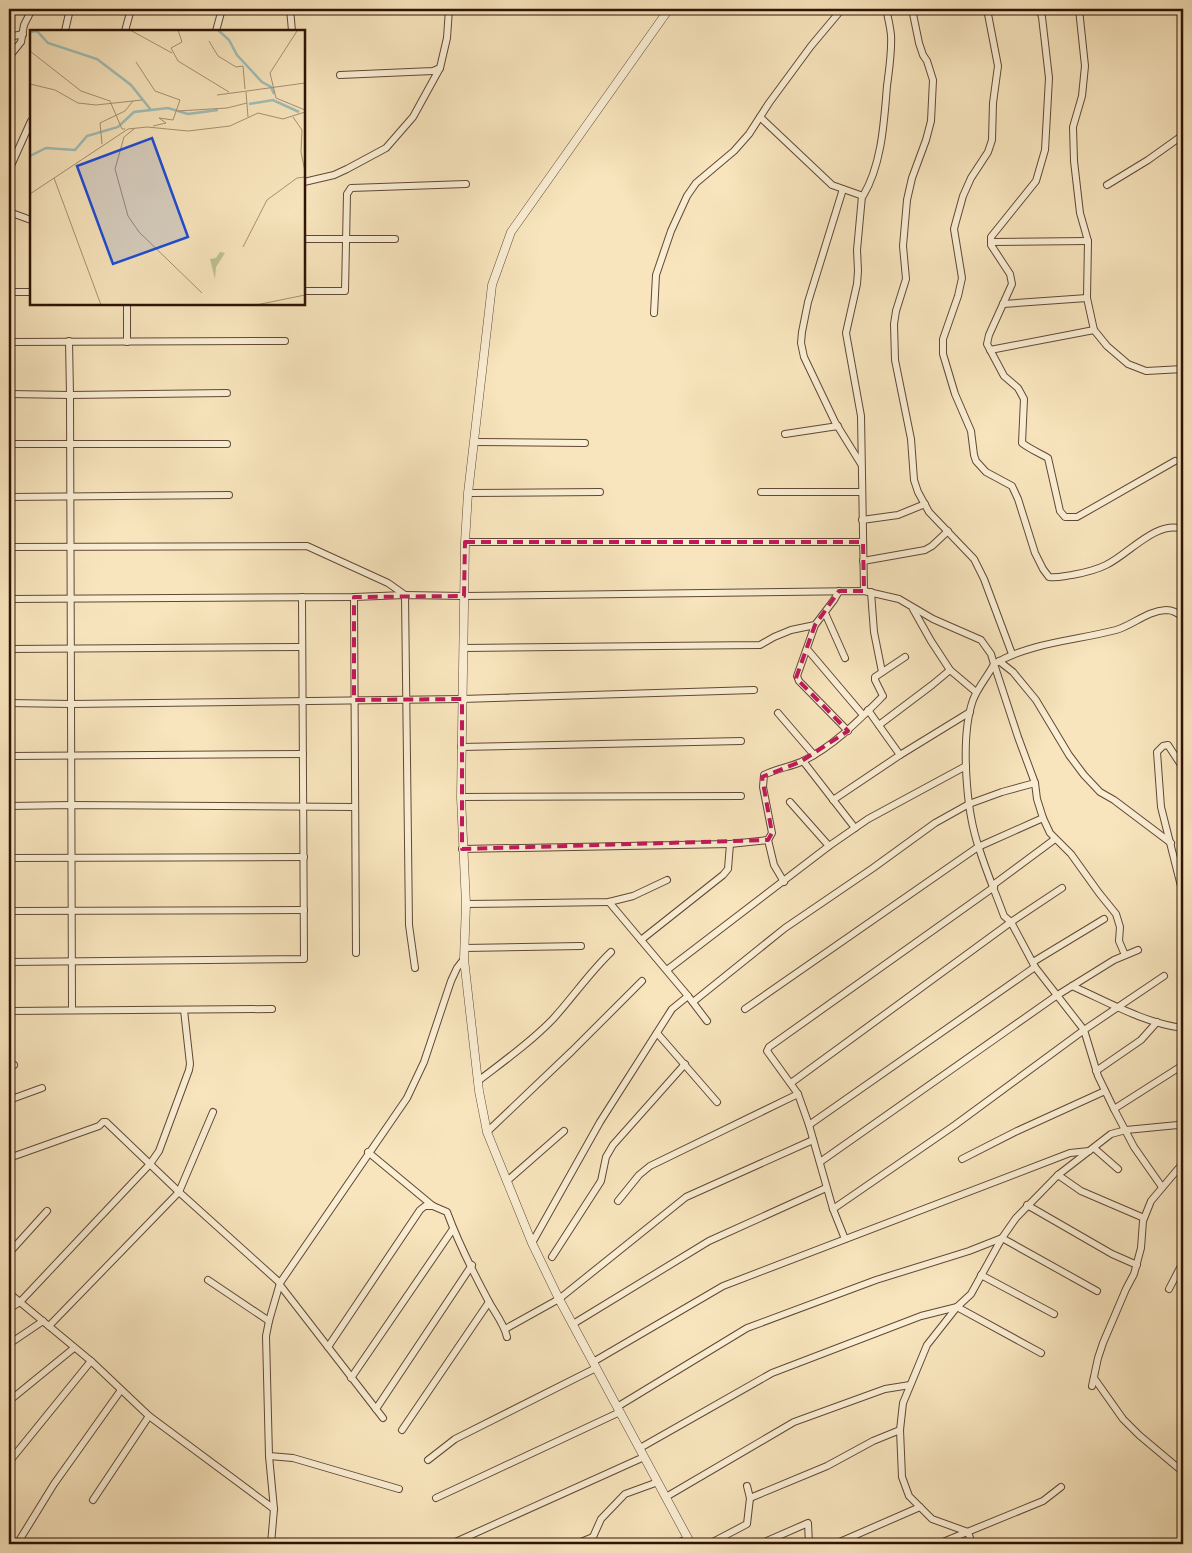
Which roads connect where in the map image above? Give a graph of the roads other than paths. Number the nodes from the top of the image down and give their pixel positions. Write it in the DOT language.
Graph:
graph roads {
  1 [pos="32,9"];
  2 [pos="70,9"];
  3 [pos="131,9"];
  4 [pos="222,9"];
  5 [pos="290,9"];
  6 [pos="449,9"];
  7 [pos="669,9"];
  8 [pos="842,9"];
  9 [pos="886,9"];
  10 [pos="912,9"];
  11 [pos="987,9"];
  12 [pos="1040,9"];
  13 [pos="1079,9"];
  14 [pos="65,30"];
  15 [pos="125,30"];
  16 [pos="216,30"];
  17 [pos="292,30"];
  18 [pos="23,34"];
  19 [pos="9,37"];
  20 [pos="9,58"];
  21 [pos="440,68"];
  22 [pos="340,75"];
  23 [pos="760,117"];
  24 [pos="30,123"];
  25 [pos="1183,135"];
  26 [pos="9,170"];
  27 [pos="305,182"];
  28 [pos="466,184"];
  29 [pos="1107,185"];
  30 [pos="843,189"];
  31 [pos="862,196"];
  32 [pos="9,212"];
  33 [pos="30,220"];
  34 [pos="305,239"];
  35 [pos="347,239"];
  36 [pos="396,239"];
  37 [pos="1088,241"];
  38 [pos="991,242"];
  39 [pos="305,291"];
  40 [pos="9,292"];
  41 [pos="30,292"];
  42 [pos="1087,298"];
  43 [pos="1004,304"];
  44 [pos="127,305"];
  45 [pos="654,313"];
  46 [pos="1094,330"];
  47 [pos="68,341"];
  48 [pos="285,341"];
  49 [pos="9,342"];
  50 [pos="127,342"];
  51 [pos="990,350"];
  52 [pos="1183,369"];
  53 [pos="227,393"];
  54 [pos="9,394"];
  55 [pos="70,395"];
  56 [pos="838,426"];
  57 [pos="785,434"];
  58 [pos="474,442"];
  59 [pos="584,442"];
  60 [pos="9,444"];
  61 [pos="70,444"];
  62 [pos="227,444"];
  63 [pos="1175,462"];
  64 [pos="862,464"];
  65 [pos="600,492"];
  66 [pos="761,492"];
  67 [pos="862,492"];
  68 [pos="468,493"];
  69 [pos="230,495"];
  70 [pos="70,496"];
  71 [pos="9,497"];
  72 [pos="925,504"];
  73 [pos="862,520"];
  74 [pos="1183,529"];
  75 [pos="948,531"];
  76 [pos="465,542"];
  77 [pos="863,542"];
  78 [pos="9,547"];
  79 [pos="71,547"];
  80 [pos="863,561"];
  81 [pos="839,591"];
  82 [pos="864,591"];
  83 [pos="871,592"];
  84 [pos="405,595"];
  85 [pos="464,596"];
  86 [pos="302,597"];
  87 [pos="354,597"];
  88 [pos="71,598"];
  89 [pos="9,599"];
  90 [pos="913,608"];
  91 [pos="825,613"];
  92 [pos="1183,616"];
  93 [pos="815,626"];
  94 [pos="302,647"];
  95 [pos="71,648"];
  96 [pos="463,648"];
  97 [pos="9,649"];
  98 [pos="807,649"];
  99 [pos="1012,654"];
  100 [pos="905,657"];
  101 [pos="845,658"];
  102 [pos="997,662"];
  103 [pos="950,670"];
  104 [pos="882,672"];
  105 [pos="754,690"];
  106 [pos="976,692"];
  107 [pos="462,699"];
  108 [pos="354,700"];
  109 [pos="406,700"];
  110 [pos="303,701"];
  111 [pos="9,703"];
  112 [pos="71,704"];
  113 [pos="970,712"];
  114 [pos="778,713"];
  115 [pos="866,713"];
  116 [pos="879,725"];
  117 [pos="848,731"];
  118 [pos="741,741"];
  119 [pos="461,746"];
  120 [pos="303,754"];
  121 [pos="71,755"];
  122 [pos="814,755"];
  123 [pos="900,755"];
  124 [pos="9,756"];
  125 [pos="803,761"];
  126 [pos="966,766"];
  127 [pos="1183,768"];
  128 [pos="1036,783"];
  129 [pos="741,796"];
  130 [pos="461,797"];
  131 [pos="834,800"];
  132 [pos="790,802"];
  133 [pos="969,804"];
  134 [pos="72,805"];
  135 [pos="9,806"];
  136 [pos="303,807"];
  137 [pos="354,807"];
  138 [pos="1042,818"];
  139 [pos="855,828"];
  140 [pos="1055,839"];
  141 [pos="768,840"];
  142 [pos="1171,843"];
  143 [pos="730,844"];
  144 [pos="828,846"];
  145 [pos="978,846"];
  146 [pos="462,849"];
  147 [pos="304,857"];
  148 [pos="9,858"];
  149 [pos="72,858"];
  150 [pos="667,880"];
  151 [pos="784,882"];
  152 [pos="993,886"];
  153 [pos="1062,888"];
  154 [pos="1183,894"];
  155 [pos="609,902"];
  156 [pos="466,904"];
  157 [pos="304,910"];
  158 [pos="9,911"];
  159 [pos="72,911"];
  160 [pos="1104,919"];
  161 [pos="1011,922"];
  162 [pos="642,940"];
  163 [pos="581,946"];
  164 [pos="464,948"];
  165 [pos="1138,950"];
  166 [pos="356,952"];
  167 [pos="611,952"];
  168 [pos="1125,956"];
  169 [pos="464,959"];
  170 [pos="72,961"];
  171 [pos="9,962"];
  172 [pos="1034,964"];
  173 [pos="416,968"];
  174 [pos="667,970"];
  175 [pos="1164,976"];
  176 [pos="642,981"];
  177 [pos="1072,986"];
  178 [pos="688,996"];
  179 [pos="1056,996"];
  180 [pos="693,1002"];
  181 [pos="1119,1007"];
  182 [pos="272,1009"];
  183 [pos="745,1009"];
  184 [pos="72,1010"];
  185 [pos="184,1010"];
  186 [pos="9,1011"];
  187 [pos="707,1021"];
  188 [pos="1157,1022"];
  189 [pos="1183,1028"];
  190 [pos="1084,1030"];
  191 [pos="656,1033"];
  192 [pos="685,1064"];
  193 [pos="1183,1065"];
  194 [pos="1096,1071"];
  195 [pos="478,1081"];
  196 [pos="791,1083"];
  197 [pos="42,1088"];
  198 [pos="1105,1091"];
  199 [pos="798,1094"];
  200 [pos="9,1100"];
  201 [pos="718,1102"];
  202 [pos="1114,1110"];
  203 [pos="213,1112"];
  204 [pos="810,1125"];
  205 [pos="1183,1127"];
  206 [pos="1126,1130"];
  207 [pos="564,1131"];
  208 [pos="487,1132"];
  209 [pos="813,1140"];
  210 [pos="1092,1149"];
  211 [pos="368,1152"];
  212 [pos="9,1158"];
  213 [pos="962,1159"];
  214 [pos="820,1162"];
  215 [pos="1183,1163"];
  216 [pos="150,1164"];
  217 [pos="1118,1169"];
  218 [pos="1058,1175"];
  219 [pos="507,1181"];
  220 [pos="1162,1187"];
  221 [pos="826,1188"];
  222 [pos="178,1192"];
  223 [pos="618,1201"];
  224 [pos="1027,1205"];
  225 [pos="433,1206"];
  226 [pos="833,1209"];
  227 [pos="48,1211"];
  228 [pos="1144,1218"];
  229 [pos="453,1229"];
  230 [pos="1002,1238"];
  231 [pos="844,1239"];
  232 [pos="532,1244"];
  233 [pos="9,1253"];
  234 [pos="552,1258"];
  235 [pos="1183,1262"];
  236 [pos="1137,1265"];
  237 [pos="472,1266"];
  238 [pos="981,1275"];
  239 [pos="208,1280"];
  240 [pos="280,1284"];
  241 [pos="1170,1289"];
  242 [pos="1097,1291"];
  243 [pos="9,1293"];
  244 [pos="559,1299"];
  245 [pos="20,1302"];
  246 [pos="489,1302"];
  247 [pos="957,1307"];
  248 [pos="9,1309"];
  249 [pos="1054,1314"];
  250 [pos="43,1321"];
  251 [pos="269,1321"];
  252 [pos="572,1324"];
  253 [pos="49,1326"];
  254 [pos="505,1329"];
  255 [pos="507,1337"];
  256 [pos="9,1344"];
  257 [pos="328,1347"];
  258 [pos="74,1348"];
  259 [pos="1041,1353"];
  260 [pos="91,1361"];
  261 [pos="594,1365"];
  262 [pos="351,1378"];
  263 [pos="1094,1378"];
  264 [pos="910,1385"];
  265 [pos="1092,1386"];
  266 [pos="121,1390"];
  267 [pos="9,1401"];
  268 [pos="376,1409"];
  269 [pos="618,1409"];
  270 [pos="150,1416"];
  271 [pos="383,1418"];
  272 [pos="402,1430"];
  273 [pos="900,1430"];
  274 [pos="640,1448"];
  275 [pos="269,1456"];
  276 [pos="644,1457"];
  277 [pos="428,1460"];
  278 [pos="9,1462"];
  279 [pos="1183,1472"];
  280 [pos="658,1482"];
  281 [pos="747,1486"];
  282 [pos="1061,1487"];
  283 [pos="399,1489"];
  284 [pos="666,1497"];
  285 [pos="436,1498"];
  286 [pos="750,1498"];
  287 [pos="93,1500"];
  288 [pos="920,1507"];
  289 [pos="274,1509"];
  290 [pos="968,1532"];
  291 [pos="593,1541"];
  292 [pos="690,1542"];
  293 [pos="17,1544"];
  294 [pos="271,1544"];
  295 [pos="451,1544"];
  296 [pos="576,1544"];
  297 [pos="673,1544"];
  298 [pos="709,1544"];
  299 [pos="760,1544"];
  300 [pos="809,1544"];
  301 [pos="835,1544"];
  302 [pos="938,1544"];
  303 [pos="972,1544"];
  1 -- 18 [label="street"];
  2 -- 14 [label="street"];
  3 -- 15 [label="street"];
  4 -- 16 [label="street"];
  5 -- 17 [label="street"];
  6 -- 21 [label="street"];
  7 -- 58 [label="street"];
  8 -- 23 [label="street"];
  9 -- 31 [label="street"];
  10 -- 72 [label="street"];
  11 -- 74 [label="street"];
  12 -- 38 [label="street"];
  13 -- 37 [label="street"];
  18 -- 19 [label="street"];
  18 -- 20 [label="street"];
  21 -- 22 [label="street"];
  21 -- 27 [label="street"];
  23 -- 30 [label="street"];
  23 -- 45 [label="street"];
  24 -- 26 [label="street"];
  25 -- 29 [label="street"];
  28 -- 35 [label="street"];
  30 -- 31 [label="street"];
  30 -- 56 [label="street"];
  31 -- 64 [label="street"];
  32 -- 33 [label="street"];
  34 -- 35 [label="street"];
  35 -- 36 [label="street"];
  35 -- 39 [label="street"];
  37 -- 38 [label="street"];
  37 -- 42 [label="street"];
  38 -- 43 [label="street"];
  40 -- 41 [label="street"];
  42 -- 43 [label="street"];
  42 -- 46 [label="street"];
  43 -- 51 [label="street"];
  44 -- 50 [label="street"];
  46 -- 51 [label="street"];
  46 -- 52 [label="street"];
  47 -- 49 [label="street"];
  47 -- 50 [label="street"];
  47 -- 55 [label="street"];
  48 -- 50 [label="street"];
  51 -- 63 [label="street"];
  53 -- 55 [label="street"];
  54 -- 55 [label="street"];
  55 -- 61 [label="street"];
  56 -- 57 [label="street"];
  56 -- 64 [label="street"];
  58 -- 59 [label="street"];
  58 -- 68 [label="street"];
  60 -- 61 [label="street"];
  61 -- 62 [label="street"];
  61 -- 70 [label="street"];
  64 -- 67 [label="street"];
  65 -- 68 [label="street"];
  66 -- 67 [label="street"];
  67 -- 73 [label="street"];
  68 -- 76 [label="street"];
  69 -- 70 [label="street"];
  70 -- 71 [label="street"];
  70 -- 79 [label="street"];
  72 -- 73 [label="street"];
  72 -- 75 [label="street"];
  73 -- 77 [label="street"];
  75 -- 80 [label="street"];
  75 -- 99 [label="street"];
  76 -- 77 [label="street"];
  76 -- 85 [label="street"];
  77 -- 80 [label="street"];
  78 -- 79 [label="street"];
  79 -- 84 [label="street"];
  79 -- 88 [label="street"];
  80 -- 82 [label="street"];
  81 -- 82 [label="street"];
  81 -- 85 [label="street"];
  81 -- 91 [label="street"];
  82 -- 83 [label="street"];
  83 -- 90 [label="street"];
  83 -- 104 [label="street"];
  84 -- 85 [label="street"];
  84 -- 87 [label="street"];
  84 -- 109 [label="street"];
  85 -- 96 [label="street"];
  86 -- 87 [label="street"];
  86 -- 88 [label="street"];
  86 -- 94 [label="street"];
  87 -- 108 [label="street"];
  88 -- 89 [label="street"];
  88 -- 95 [label="street"];
  90 -- 102 [label="street"];
  90 -- 103 [label="street"];
  91 -- 93 [label="street"];
  91 -- 101 [label="street"];
  92 -- 99 [label="street"];
  93 -- 96 [label="street"];
  93 -- 98 [label="street"];
  94 -- 95 [label="street"];
  94 -- 110 [label="street"];
  95 -- 97 [label="street"];
  95 -- 112 [label="street"];
  96 -- 107 [label="street"];
  98 -- 115 [label="street"];
  98 -- 117 [label="street"];
  99 -- 102 [label="street"];
  100 -- 104 [label="street"];
  102 -- 106 [label="street"];
  102 -- 128 [label="street"];
  102 -- 142 [label="street"];
  103 -- 106 [label="street"];
  103 -- 116 [label="street"];
  104 -- 115 [label="street"];
  105 -- 107 [label="street"];
  106 -- 113 [label="street"];
  107 -- 109 [label="street"];
  107 -- 119 [label="street"];
  108 -- 109 [label="street"];
  108 -- 110 [label="street"];
  108 -- 137 [label="street"];
  109 -- 173 [label="street"];
  110 -- 112 [label="street"];
  110 -- 120 [label="street"];
  111 -- 112 [label="street"];
  112 -- 121 [label="street"];
  113 -- 123 [label="street"];
  113 -- 126 [label="street"];
  114 -- 122 [label="street"];
  115 -- 116 [label="street"];
  115 -- 117 [label="street"];
  116 -- 123 [label="street"];
  117 -- 122 [label="street"];
  118 -- 119 [label="street"];
  119 -- 130 [label="street"];
  120 -- 121 [label="street"];
  120 -- 136 [label="street"];
  121 -- 124 [label="street"];
  121 -- 134 [label="street"];
  122 -- 125 [label="street"];
  123 -- 131 [label="street"];
  125 -- 131 [label="street"];
  125 -- 141 [label="street"];
  126 -- 133 [label="street"];
  126 -- 139 [label="street"];
  127 -- 142 [label="street"];
  128 -- 133 [label="street"];
  128 -- 138 [label="street"];
  129 -- 130 [label="street"];
  130 -- 146 [label="street"];
  131 -- 139 [label="street"];
  132 -- 144 [label="street"];
  133 -- 145 [label="street"];
  133 -- 180 [label="street"];
  134 -- 135 [label="street"];
  134 -- 136 [label="street"];
  134 -- 149 [label="street"];
  136 -- 137 [label="street"];
  136 -- 147 [label="street"];
  137 -- 166 [label="street"];
  138 -- 140 [label="street"];
  138 -- 145 [label="street"];
  139 -- 144 [label="street"];
  140 -- 152 [label="street"];
  140 -- 168 [label="street"];
  141 -- 143 [label="street"];
  141 -- 151 [label="street"];
  142 -- 154 [label="street"];
  143 -- 146 [label="street"];
  143 -- 162 [label="street"];
  144 -- 151 [label="street"];
  145 -- 152 [label="street"];
  145 -- 183 [label="street"];
  146 -- 156 [label="street"];
  147 -- 149 [label="street"];
  147 -- 157 [label="street"];
  148 -- 149 [label="street"];
  149 -- 159 [label="street"];
  150 -- 155 [label="street"];
  151 -- 174 [label="street"];
  152 -- 161 [label="street"];
  152 -- 196 [label="street"];
  153 -- 161 [label="street"];
  155 -- 156 [label="street"];
  155 -- 162 [label="street"];
  156 -- 164 [label="street"];
  157 -- 159 [label="street"];
  157 -- 170 [label="street"];
  158 -- 159 [label="street"];
  159 -- 170 [label="street"];
  160 -- 172 [label="street"];
  161 -- 172 [label="street"];
  161 -- 196 [label="street"];
  162 -- 174 [label="street"];
  163 -- 164 [label="street"];
  164 -- 169 [label="street"];
  165 -- 168 [label="street"];
  167 -- 195 [label="street"];
  168 -- 177 [label="street"];
  169 -- 195 [label="street"];
  169 -- 211 [label="street"];
  170 -- 171 [label="street"];
  170 -- 184 [label="street"];
  172 -- 179 [label="street"];
  172 -- 204 [label="street"];
  174 -- 178 [label="street"];
  175 -- 181 [label="street"];
  176 -- 208 [label="street"];
  177 -- 179 [label="street"];
  177 -- 181 [label="street"];
  178 -- 180 [label="street"];
  178 -- 191 [label="street"];
  179 -- 190 [label="street"];
  179 -- 214 [label="street"];
  180 -- 187 [label="street"];
  181 -- 188 [label="street"];
  181 -- 190 [label="street"];
  182 -- 185 [label="street"];
  184 -- 185 [label="street"];
  184 -- 186 [label="street"];
  185 -- 216 [label="street"];
  188 -- 189 [label="street"];
  188 -- 194 [label="street"];
  190 -- 194 [label="street"];
  190 -- 226 [label="street"];
  191 -- 192 [label="street"];
  191 -- 232 [label="street"];
  192 -- 201 [label="street"];
  192 -- 234 [label="street"];
  193 -- 202 [label="street"];
  194 -- 198 [label="street"];
  195 -- 208 [label="street"];
  196 -- 199 [label="street"];
  197 -- 200 [label="street"];
  198 -- 202 [label="street"];
  198 -- 213 [label="street"];
  199 -- 204 [label="street"];
  199 -- 223 [label="street"];
  202 -- 206 [label="street"];
  203 -- 222 [label="street"];
  204 -- 209 [label="street"];
  205 -- 206 [label="street"];
  206 -- 210 [label="street"];
  206 -- 220 [label="street"];
  207 -- 219 [label="street"];
  208 -- 219 [label="street"];
  209 -- 214 [label="street"];
  209 -- 244 [label="street"];
  210 -- 217 [label="street"];
  210 -- 218 [label="street"];
  210 -- 231 [label="street"];
  211 -- 225 [label="street"];
  211 -- 240 [label="street"];
  212 -- 216 [label="street"];
  214 -- 221 [label="street"];
  215 -- 220 [label="street"];
  216 -- 222 [label="street"];
  216 -- 245 [label="street"];
  218 -- 224 [label="street"];
  218 -- 228 [label="street"];
  219 -- 232 [label="street"];
  220 -- 228 [label="street"];
  221 -- 226 [label="street"];
  221 -- 252 [label="street"];
  222 -- 240 [label="street"];
  222 -- 253 [label="street"];
  224 -- 230 [label="street"];
  224 -- 236 [label="street"];
  225 -- 229 [label="street"];
  225 -- 257 [label="street"];
  226 -- 231 [label="street"];
  227 -- 233 [label="street"];
  228 -- 236 [label="street"];
  229 -- 237 [label="street"];
  229 -- 262 [label="street"];
  230 -- 238 [label="street"];
  230 -- 242 [label="street"];
  230 -- 269 [label="street"];
  231 -- 261 [label="street"];
  232 -- 244 [label="street"];
  235 -- 241 [label="street"];
  236 -- 263 [label="street"];
  237 -- 246 [label="street"];
  237 -- 268 [label="street"];
  238 -- 247 [label="street"];
  238 -- 249 [label="street"];
  239 -- 251 [label="street"];
  240 -- 251 [label="street"];
  240 -- 257 [label="street"];
  243 -- 245 [label="street"];
  244 -- 252 [label="street"];
  244 -- 254 [label="street"];
  245 -- 248 [label="street"];
  245 -- 250 [label="street"];
  246 -- 254 [label="street"];
  246 -- 272 [label="street"];
  247 -- 259 [label="street"];
  247 -- 264 [label="street"];
  247 -- 274 [label="street"];
  250 -- 253 [label="street"];
  250 -- 256 [label="street"];
  251 -- 275 [label="street"];
  252 -- 261 [label="street"];
  253 -- 258 [label="street"];
  254 -- 255 [label="street"];
  257 -- 262 [label="street"];
  258 -- 260 [label="street"];
  258 -- 267 [label="street"];
  260 -- 266 [label="street"];
  260 -- 278 [label="street"];
  261 -- 269 [label="street"];
  261 -- 277 [label="street"];
  262 -- 268 [label="street"];
  263 -- 265 [label="street"];
  263 -- 279 [label="street"];
  264 -- 273 [label="street"];
  264 -- 284 [label="street"];
  266 -- 270 [label="street"];
  266 -- 293 [label="street"];
  268 -- 271 [label="street"];
  269 -- 274 [label="street"];
  269 -- 285 [label="street"];
  270 -- 287 [label="street"];
  270 -- 289 [label="street"];
  273 -- 286 [label="street"];
  273 -- 288 [label="street"];
  274 -- 276 [label="street"];
  275 -- 283 [label="street"];
  275 -- 289 [label="street"];
  276 -- 280 [label="street"];
  276 -- 295 [label="street"];
  280 -- 284 [label="street"];
  280 -- 291 [label="street"];
  281 -- 286 [label="street"];
  282 -- 290 [label="street"];
  284 -- 292 [label="street"];
  286 -- 298 [label="street"];
  288 -- 290 [label="street"];
  288 -- 301 [label="street"];
  289 -- 294 [label="street"];
  290 -- 302 [label="street"];
  290 -- 303 [label="street"];
  291 -- 296 [label="street"];
  292 -- 297 [label="street"];
  299 -- 300 [label="street"];
}
